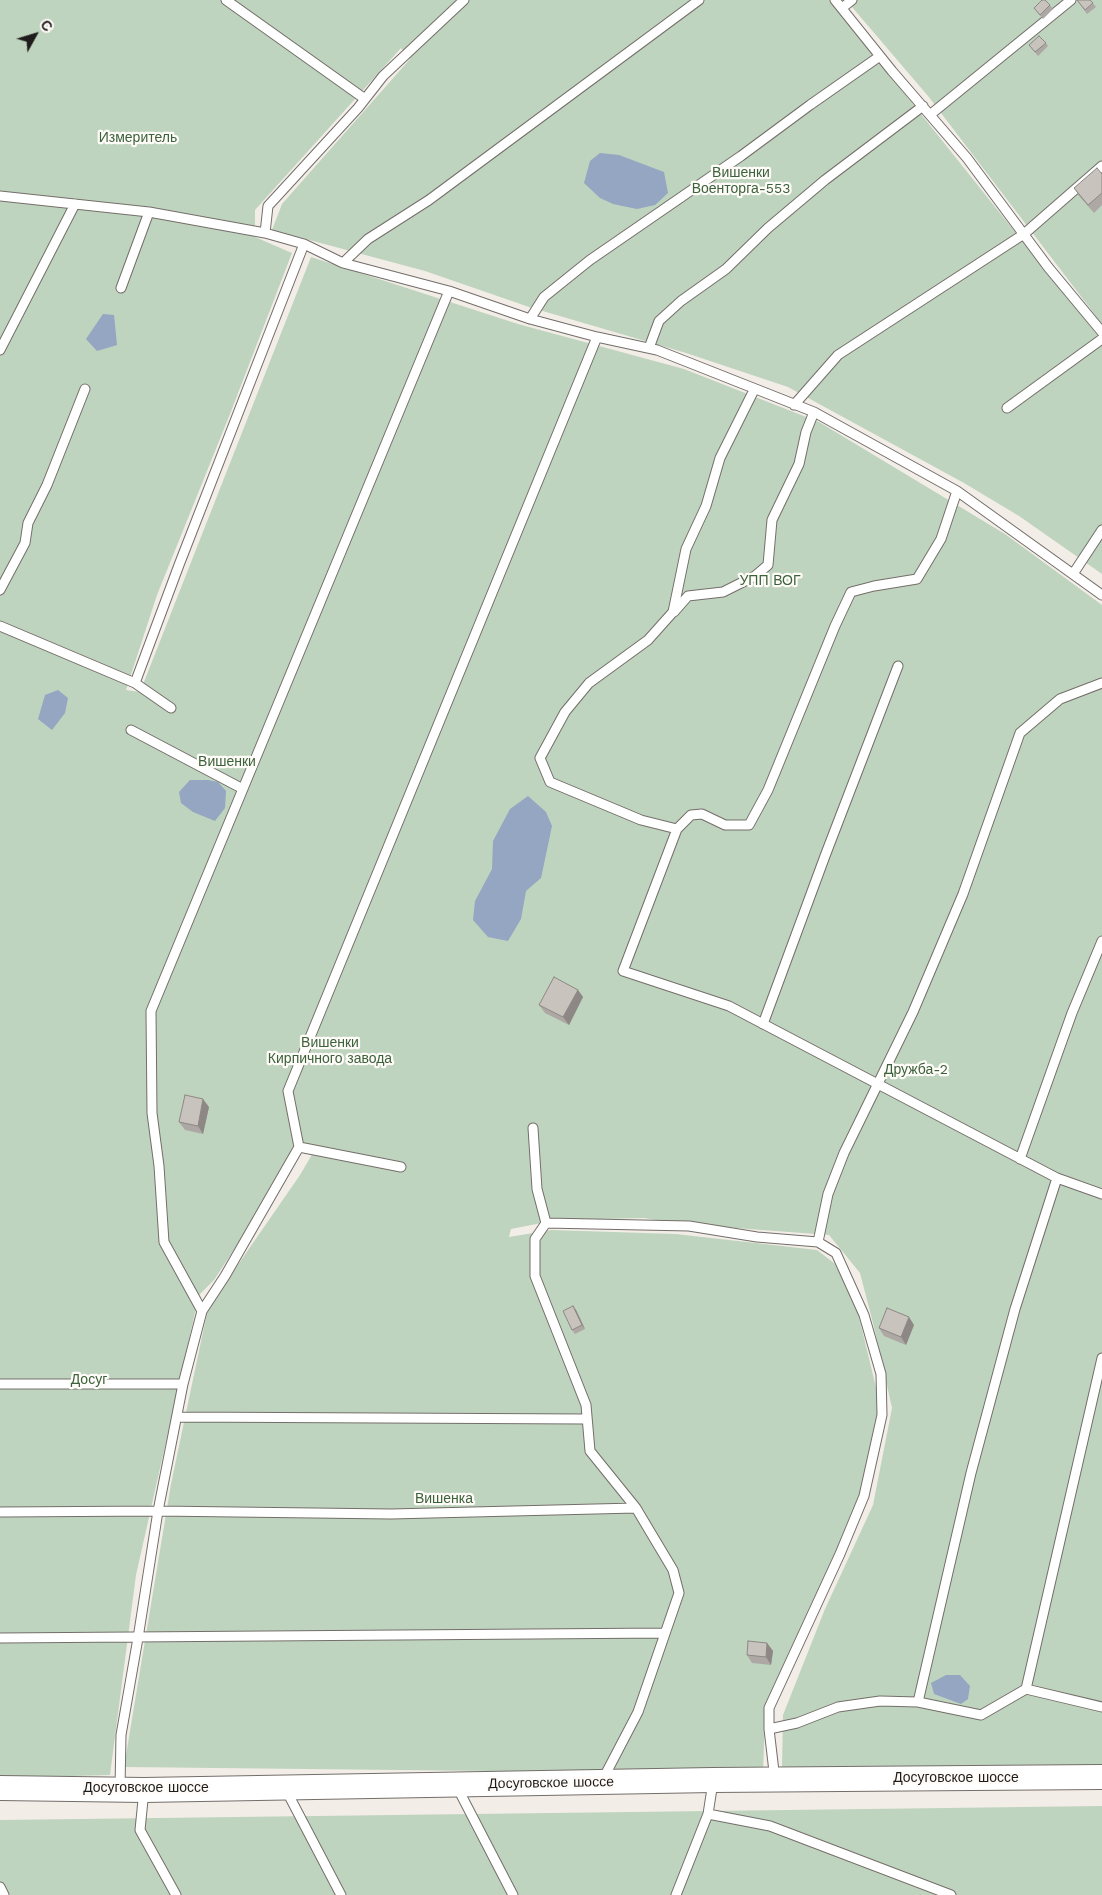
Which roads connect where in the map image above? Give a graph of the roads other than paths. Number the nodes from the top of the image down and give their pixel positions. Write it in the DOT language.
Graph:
graph roads {
  1 [pos="226,0"];
  2 [pos="464,0"];
  3 [pos="699,0"];
  4 [pos="835,0"];
  5 [pos="852,0"];
  6 [pos="1071,0"];
  7 [pos="842,8"];
  8 [pos="880,56"];
  9 [pos="365,99"];
  10 [pos="923,106"];
  11 [pos="930,114"];
  12 [pos="1102,166"];
  13 [pos="0,196"];
  14 [pos="75,204"];
  15 [pos="148,212"];
  16 [pos="265,233"];
  17 [pos="1024,234"];
  18 [pos="304,244"];
  19 [pos="343,263"];
  20 [pos="121,288"];
  21 [pos="449,291"];
  22 [pos="530,319"];
  23 [pos="1102,332"];
  24 [pos="598,337"];
  25 [pos="1102,339"];
  26 [pos="648,348"];
  27 [pos="0,350"];
  28 [pos="85,389"];
  29 [pos="754,390"];
  30 [pos="794,405"];
  31 [pos="1008,408"];
  32 [pos="814,412"];
  33 [pos="957,491"];
  34 [pos="1102,530"];
  35 [pos="1073,574"];
  36 [pos="0,590"];
  37 [pos="1102,595"];
  38 [pos="673,612"];
  39 [pos="0,626"];
  40 [pos="898,666"];
  41 [pos="134,683"];
  42 [pos="1102,683"];
  43 [pos="170,708"];
  44 [pos="131,730"];
  45 [pos="243,789"];
  46 [pos="677,829"];
  47 [pos="1102,941"];
  48 [pos="763,1024"];
  49 [pos="879,1085"];
  50 [pos="533,1128"];
  51 [pos="299,1148"];
  52 [pos="1020,1159"];
  53 [pos="401,1167"];
  54 [pos="1056,1178"];
  55 [pos="1102,1194"];
  56 [pos="546,1224"];
  57 [pos="818,1242"];
  58 [pos="202,1311"];
  59 [pos="1102,1358"];
  60 [pos="0,1384"];
  61 [pos="183,1384"];
  62 [pos="177,1417"];
  63 [pos="586,1419"];
  64 [pos="636,1508"];
  65 [pos="158,1511"];
  66 [pos="0,1512"];
  67 [pos="665,1633"];
  68 [pos="0,1638"];
  69 [pos="138,1638"];
  70 [pos="1026,1689"];
  71 [pos="918,1702"];
  72 [pos="1102,1707"];
  73 [pos="769,1729"];
  74 [pos="1102,1777"];
  75 [pos="713,1780"];
  76 [pos="775,1780"];
  77 [pos="601,1782"];
  78 [pos="455,1785"];
  79 [pos="0,1788"];
  80 [pos="120,1788"];
  81 [pos="284,1788"];
  82 [pos="144,1790"];
  83 [pos="708,1814"];
  84 [pos="0,1887"];
  85 [pos="4,1895"];
  86 [pos="176,1895"];
  87 [pos="341,1895"];
  88 [pos="514,1895"];
  89 [pos="676,1895"];
  90 [pos="951,1895"];
  1 -- 9 [label="lane"];
  2 -- 9 [label="lane"];
  3 -- 19 [label="lane"];
  4 -- 7 [label="lane"];
  5 -- 7 [label="lane"];
  6 -- 11 [label="lane"];
  7 -- 8 [label="lane"];
  8 -- 10 [label="lane"];
  8 -- 22 [label="lane"];
  9 -- 16 [label="lane"];
  10 -- 11 [label="lane"];
  10 -- 26 [label="lane"];
  11 -- 17 [label="lane"];
  12 -- 17 [label="lane"];
  13 -- 14 [label="lane"];
  14 -- 15 [label="lane"];
  14 -- 27 [label="lane"];
  15 -- 16 [label="lane"];
  15 -- 20 [label="lane"];
  16 -- 18 [label="lane"];
  17 -- 23 [label="lane"];
  17 -- 30 [label="lane"];
  18 -- 19 [label="lane"];
  18 -- 41 [label="lane"];
  19 -- 21 [label="lane"];
  21 -- 22 [label="lane"];
  21 -- 45 [label="lane"];
  22 -- 24 [label="lane"];
  24 -- 26 [label="lane"];
  24 -- 51 [label="lane"];
  25 -- 31 [label="lane"];
  26 -- 29 [label="lane"];
  28 -- 36 [label="lane"];
  29 -- 30 [label="lane"];
  29 -- 38 [label="lane"];
  30 -- 32 [label="lane"];
  32 -- 33 [label="lane"];
  32 -- 38 [label="lane"];
  33 -- 35 [label="lane"];
  33 -- 46 [label="lane"];
  34 -- 35 [label="lane"];
  35 -- 37 [label="lane"];
  38 -- 46 [label="lane"];
  39 -- 41 [label="lane"];
  40 -- 48 [label="lane"];
  41 -- 43 [label="lane"];
  42 -- 49 [label="lane"];
  44 -- 45 [label="lane"];
  45 -- 58 [label="lane"];
  46 -- 48 [label="lane"];
  47 -- 52 [label="lane"];
  48 -- 49 [label="lane"];
  49 -- 52 [label="lane"];
  49 -- 57 [label="lane"];
  50 -- 56 [label="lane"];
  51 -- 53 [label="lane"];
  51 -- 58 [label="lane"];
  52 -- 54 [label="lane"];
  54 -- 55 [label="lane"];
  54 -- 71 [label="lane"];
  56 -- 57 [label="lane"];
  56 -- 63 [label="lane"];
  57 -- 73 [label="lane"];
  58 -- 61 [label="lane"];
  59 -- 70 [label="lane"];
  60 -- 61 [label="lane"];
  61 -- 62 [label="lane"];
  62 -- 63 [label="lane"];
  62 -- 65 [label="lane"];
  63 -- 64 [label="lane"];
  64 -- 65 [label="lane"];
  64 -- 67 [label="lane"];
  65 -- 66 [label="lane"];
  65 -- 69 [label="lane"];
  67 -- 69 [label="lane"];
  67 -- 77 [label="lane"];
  68 -- 69 [label="lane"];
  69 -- 80 [label="lane"];
  70 -- 71 [label="lane"];
  70 -- 72 [label="lane"];
  71 -- 73 [label="lane"];
  73 -- 76 [label="lane"];
  74 -- 76 [label="main road, Досуговское шоссе"];
  75 -- 76 [label="main road, Досуговское шоссе"];
  75 -- 77 [label="main road, Досуговское шоссе"];
  75 -- 83 [label="lane"];
  77 -- 78 [label="main road, Досуговское шоссе"];
  78 -- 81 [label="main road, Досуговское шоссе"];
  78 -- 88 [label="lane"];
  79 -- 80 [label="main road, Досуговское шоссе"];
  80 -- 82 [label="main road, Досуговское шоссе"];
  81 -- 82 [label="main road, Досуговское шоссе"];
  81 -- 87 [label="lane"];
  82 -- 86 [label="lane"];
  83 -- 89 [label="lane"];
  83 -- 90 [label="lane"];
  84 -- 85 [label="lane"];
}
